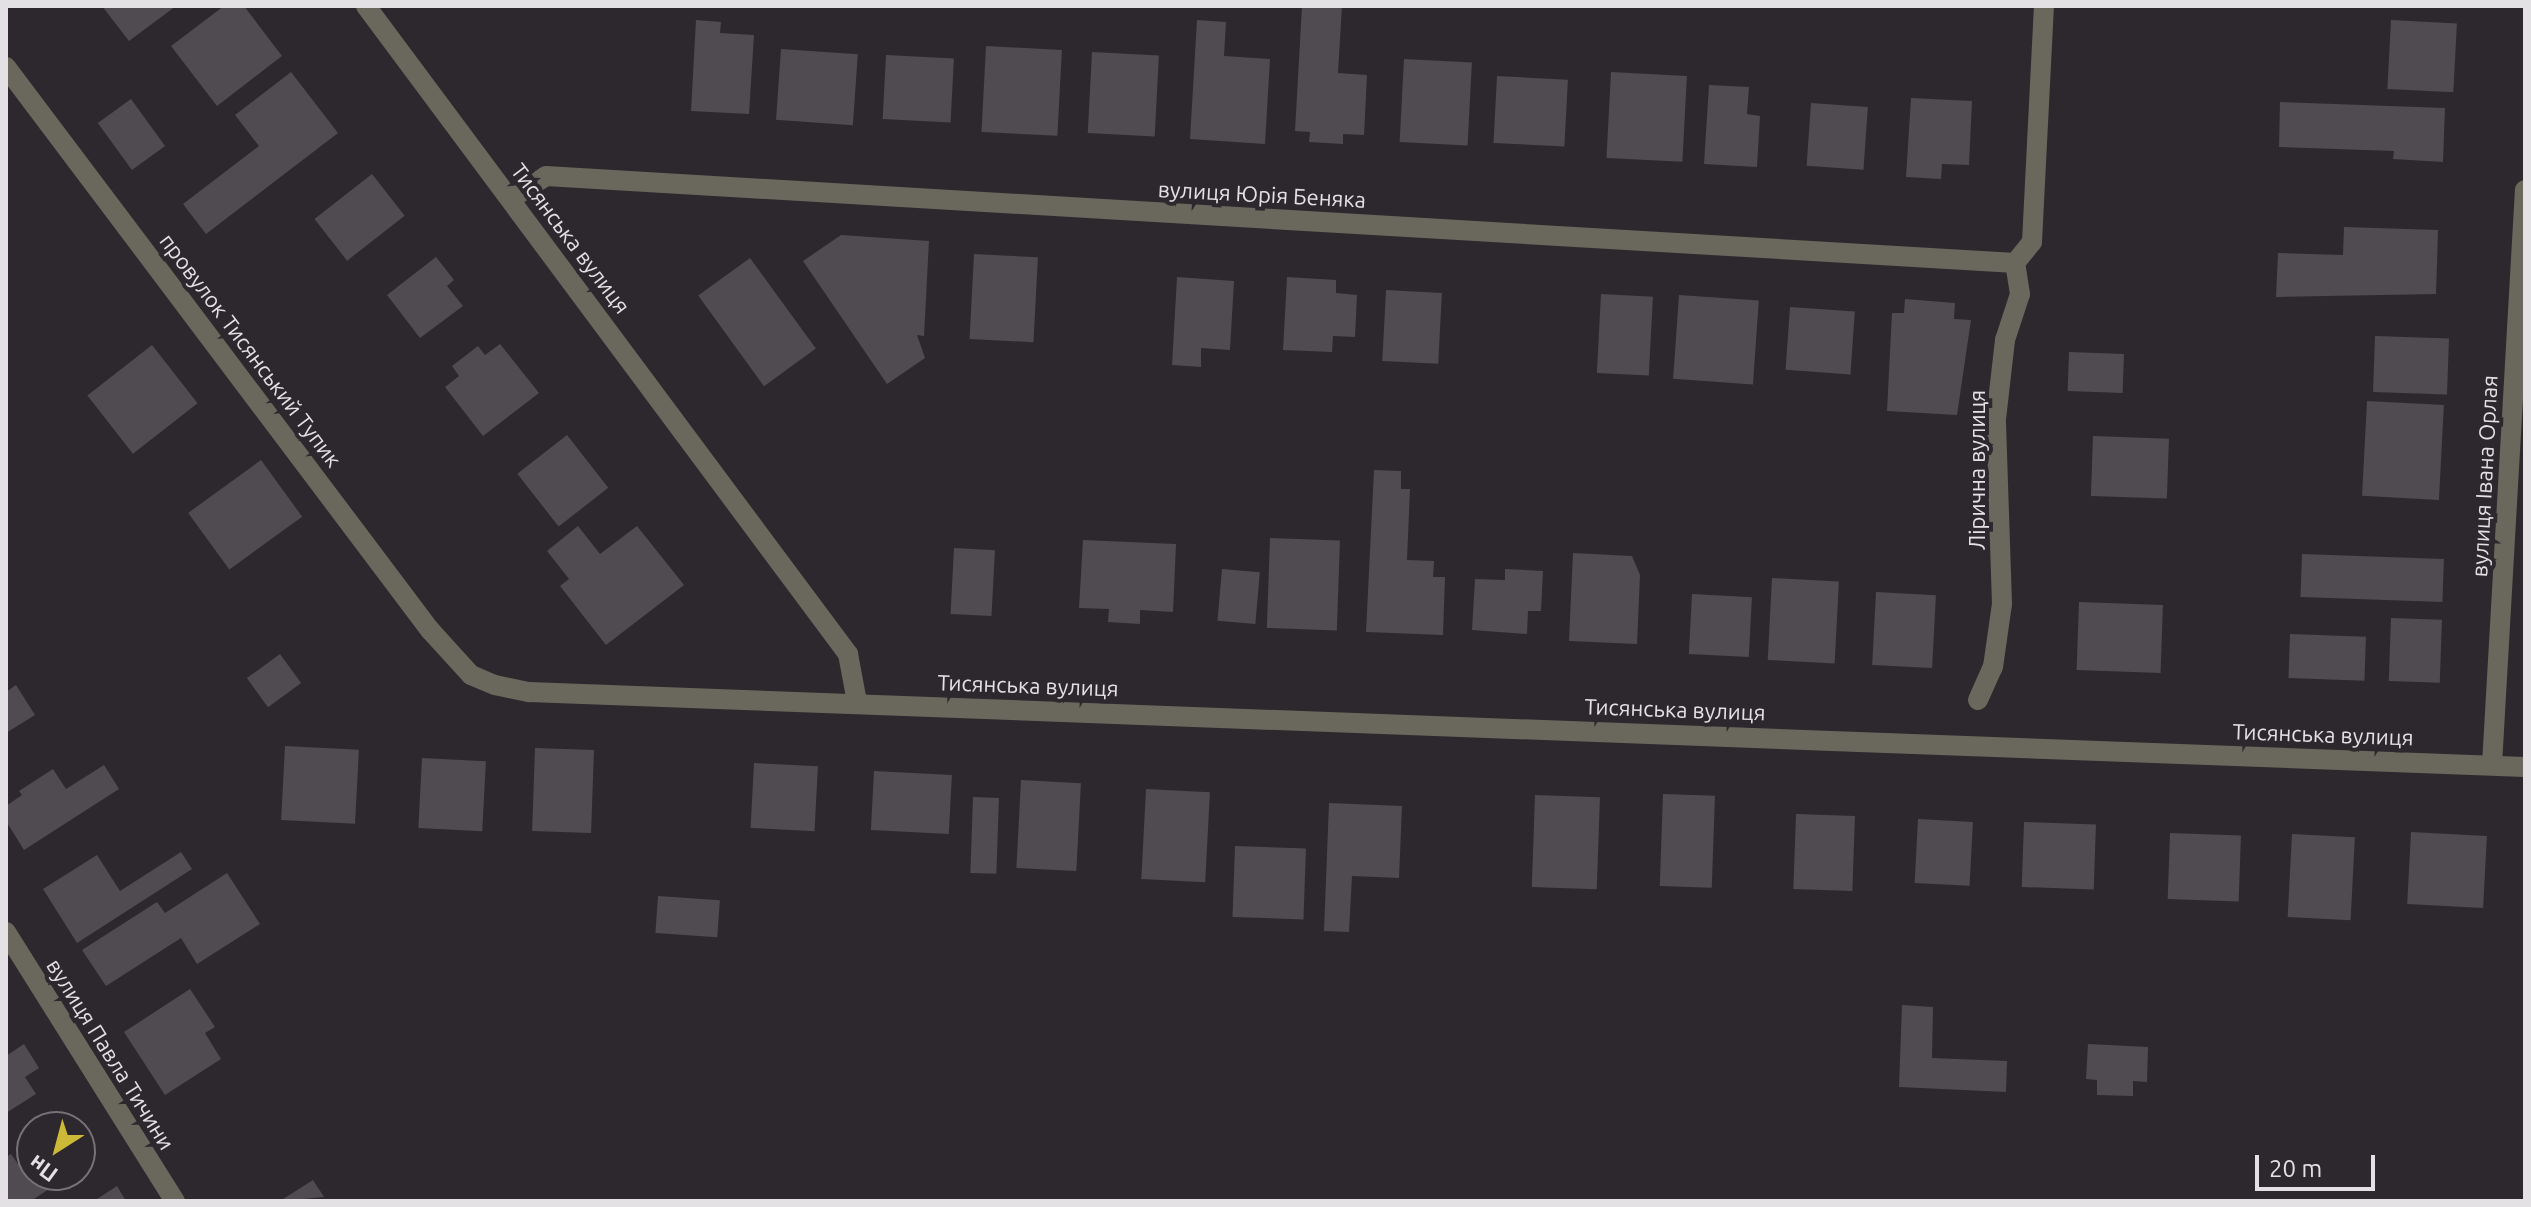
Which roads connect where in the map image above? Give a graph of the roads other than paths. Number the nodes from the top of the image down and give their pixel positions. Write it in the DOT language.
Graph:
graph roads {
  1 [pos="366,6"];
  2 [pos="2044,6"];
  3 [pos="6,67"];
  4 [pos="2525,190"];
  5 [pos="512,198"];
  6 [pos="2015,263"];
  7 [pos="456,663"];
  8 [pos="1978,700"];
  9 [pos="857,702"];
  10 [pos="2492,765"];
  11 [pos="2525,767"];
  12 [pos="6,932"];
  13 [pos="175,1201"];
  1 -- 5 [label="street, Тисянська вулиця"];
  2 -- 6 [label="street"];
  3 -- 7 [label="street, провулок Тисянський Тупик"];
  4 -- 10 [label="street, вулиця Івана Орлая"];
  5 -- 6 [label="street, вулиця Юрія Беняка"];
  5 -- 9 [label="street, Тисянська вулиця"];
  6 -- 8 [label="street, Лірична вулиця"];
  7 -- 9 [label="street, Тисянська вулиця"];
  9 -- 10 [label="street, Тисянська вулиця"];
  10 -- 11 [label="street, Тисянська вулиця"];
  12 -- 13 [label="street, вулиця Павла Тичини"];
}
